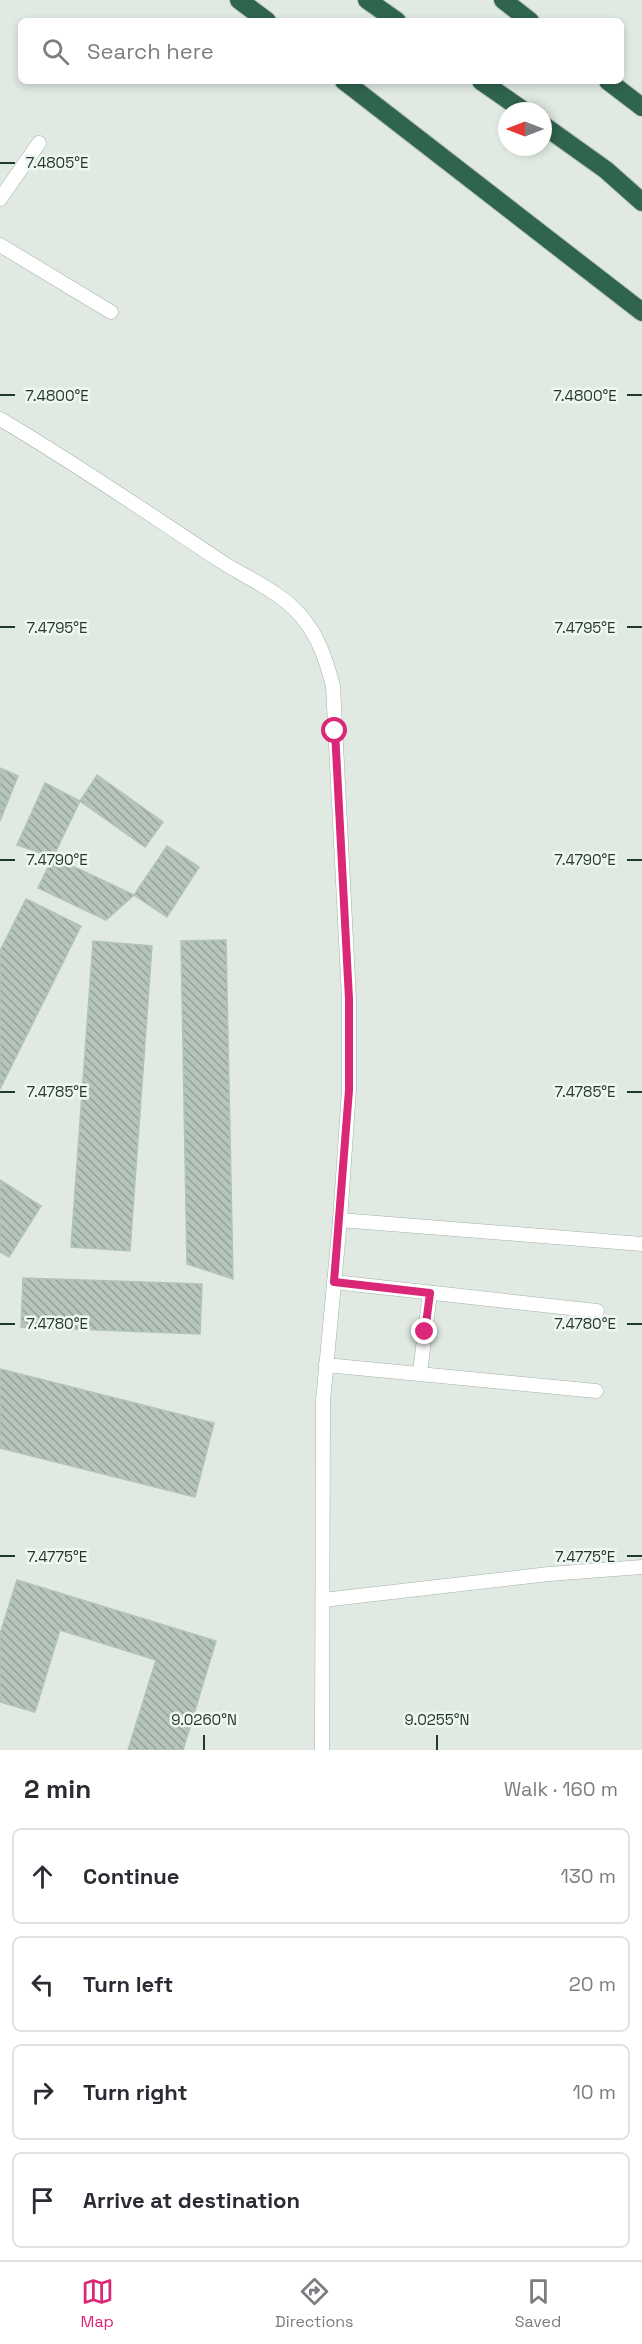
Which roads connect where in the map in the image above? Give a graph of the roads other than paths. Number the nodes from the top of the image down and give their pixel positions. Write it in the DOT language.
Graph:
graph roads {
  1 [pos="239,0"];
  2 [pos="367,0"];
  3 [pos="503,0"];
  4 [pos="263,18"];
  5 [pos="393,18"];
  6 [pos="526,18"];
  7 [pos="348,84"];
  8 [pos="485,84"];
  9 [pos="612,84"];
  10 [pos="511,102"];
  11 [pos="642,107"];
  12 [pos="552,131"];
  13 [pos="39,143"];
  14 [pos="0,199"];
  15 [pos="642,202"];
  16 [pos="0,245"];
  17 [pos="111,312"];
  18 [pos="642,312"];
  19 [pos="0,419"];
  20 [pos="340,1220"];
  21 [pos="642,1244"];
  22 [pos="334,1282"];
  23 [pos="430,1293"];
  24 [pos="597,1311"];
  25 [pos="326,1365"];
  26 [pos="420,1372"];
  27 [pos="596,1391"];
  28 [pos="642,1567"];
  29 [pos="324,1600"];
  30 [pos="322,1750"];
  1 -- 4 [label="highway"];
  2 -- 5 [label="highway"];
  3 -- 6 [label="highway"];
  7 -- 18 [label="highway"];
  8 -- 10 [label="highway"];
  9 -- 11 [label="highway"];
  12 -- 15 [label="highway"];
  13 -- 14 [label="lane"];
  16 -- 17 [label="lane"];
  19 -- 20 [label="lane"];
  20 -- 21 [label="lane"];
  20 -- 22 [label="lane"];
  22 -- 23 [label="lane"];
  22 -- 25 [label="lane"];
  23 -- 24 [label="lane"];
  23 -- 26 [label="lane"];
  25 -- 26 [label="lane"];
  25 -- 29 [label="lane"];
  26 -- 27 [label="lane"];
  28 -- 29 [label="lane"];
  29 -- 30 [label="lane"];
}
